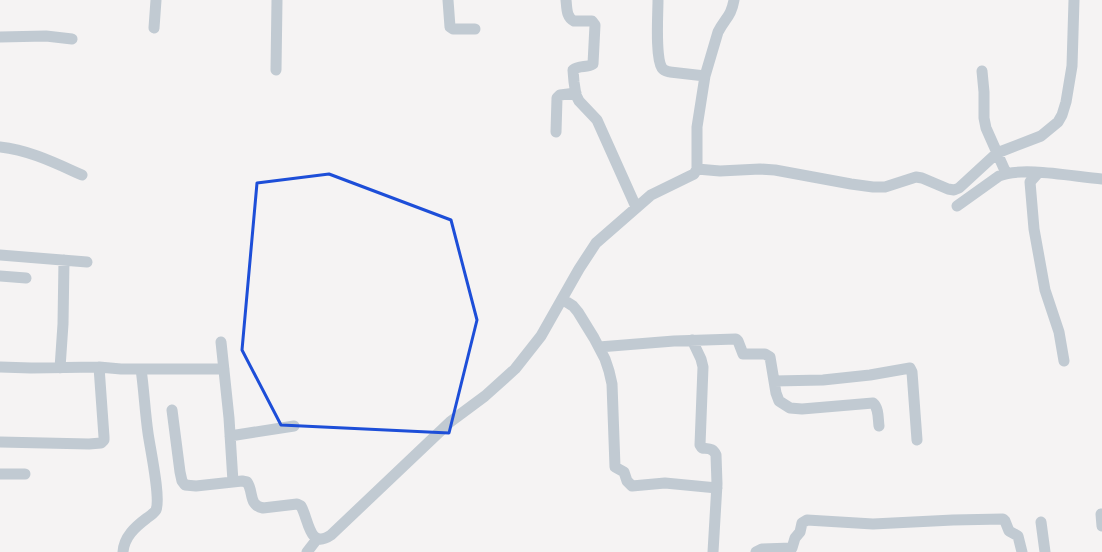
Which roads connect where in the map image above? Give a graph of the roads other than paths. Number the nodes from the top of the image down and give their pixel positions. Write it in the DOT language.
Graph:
graph roads {
  1 [pos="156,0"];
  2 [pos="277,0"];
  3 [pos="448,0"];
  4 [pos="566,0"];
  5 [pos="658,0"];
  6 [pos="734,0"];
  7 [pos="1074,0"];
  8 [pos="154,28"];
  9 [pos="475,28"];
  10 [pos="0,37"];
  11 [pos="72,39"];
  12 [pos="276,70"];
  13 [pos="982,71"];
  14 [pos="705,76"];
  15 [pos="576,93"];
  16 [pos="556,132"];
  17 [pos="0,147"];
  18 [pos="997,153"];
  19 [pos="697,169"];
  20 [pos="1006,173"];
  21 [pos="1038,173"];
  22 [pos="82,174"];
  23 [pos="1102,179"];
  24 [pos="957,206"];
  25 [pos="636,207"];
  26 [pos="0,255"];
  27 [pos="64,260"];
  28 [pos="87,262"];
  29 [pos="0,276"];
  30 [pos="26,278"];
  31 [pos="562,299"];
  32 [pos="692,340"];
  33 [pos="220,342"];
  34 [pos="599,347"];
  35 [pos="1064,360"];
  36 [pos="0,367"];
  37 [pos="99,367"];
  38 [pos="60,368"];
  39 [pos="141,369"];
  40 [pos="224,369"];
  41 [pos="774,381"];
  42 [pos="172,410"];
  43 [pos="294,426"];
  44 [pos="879,426"];
  45 [pos="230,436"];
  46 [pos="917,440"];
  47 [pos="0,442"];
  48 [pos="0,474"];
  49 [pos="25,474"];
  50 [pos="233,482"];
  51 [pos="717,488"];
  52 [pos="1101,514"];
  53 [pos="1041,522"];
  54 [pos="1102,526"];
  55 [pos="317,539"];
  56 [pos="123,552"];
  57 [pos="307,552"];
  58 [pos="713,552"];
  59 [pos="756,552"];
  60 [pos="1022,552"];
  61 [pos="1045,552"];
  1 -- 8 [label="street"];
  2 -- 12 [label="street"];
  3 -- 9 [label="street"];
  4 -- 15 [label="street"];
  5 -- 14 [label="street"];
  6 -- 14 [label="street"];
  7 -- 18 [label="street"];
  10 -- 11 [label="street"];
  13 -- 18 [label="street"];
  14 -- 19 [label="street"];
  15 -- 16 [label="street"];
  15 -- 25 [label="street"];
  17 -- 22 [label="street"];
  18 -- 19 [label="street"];
  18 -- 20 [label="street"];
  19 -- 25 [label="street"];
  20 -- 21 [label="street"];
  20 -- 24 [label="street"];
  21 -- 23 [label="street"];
  21 -- 35 [label="street"];
  25 -- 31 [label="street"];
  26 -- 27 [label="street"];
  27 -- 28 [label="street"];
  27 -- 38 [label="street"];
  29 -- 30 [label="street"];
  31 -- 34 [label="street"];
  31 -- 55 [label="street"];
  32 -- 34 [label="street"];
  32 -- 41 [label="street"];
  32 -- 51 [label="street"];
  33 -- 40 [label="street"];
  34 -- 51 [label="street"];
  36 -- 38 [label="street"];
  37 -- 38 [label="street"];
  37 -- 39 [label="street"];
  37 -- 47 [label="street"];
  39 -- 40 [label="street"];
  39 -- 56 [label="street"];
  40 -- 45 [label="street"];
  41 -- 44 [label="street"];
  41 -- 46 [label="street"];
  42 -- 50 [label="street"];
  43 -- 45 [label="street"];
  45 -- 50 [label="street"];
  48 -- 49 [label="street"];
  50 -- 55 [label="street"];
  51 -- 58 [label="street"];
  52 -- 54 [label="street"];
  53 -- 61 [label="street"];
  55 -- 57 [label="street"];
  59 -- 60 [label="street"];
}
